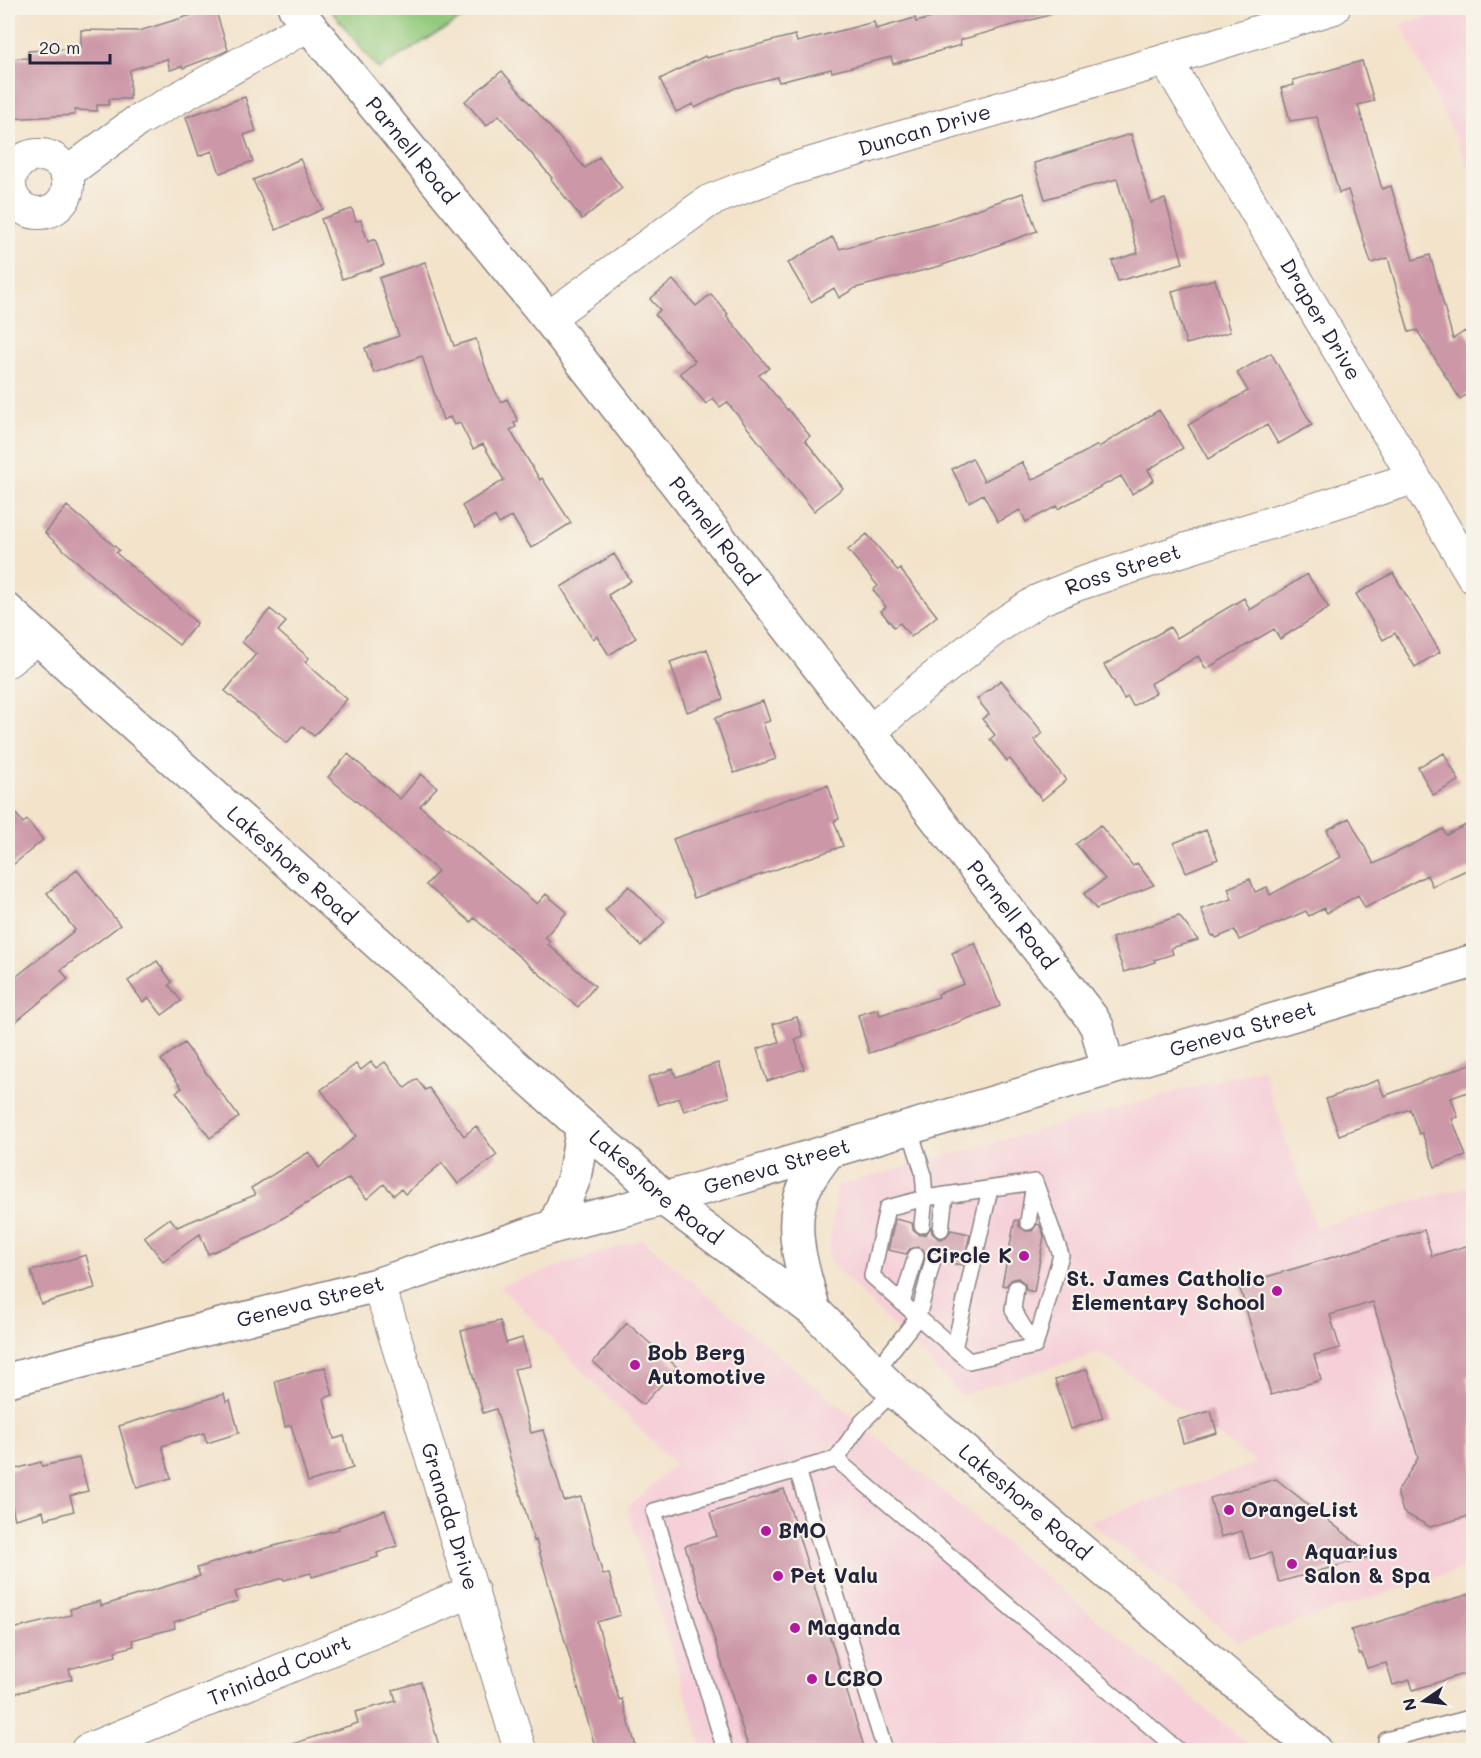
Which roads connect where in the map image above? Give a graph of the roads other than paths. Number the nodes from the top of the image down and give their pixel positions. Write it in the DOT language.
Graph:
graph roads {
  1 [pos="1334,8"];
  2 [pos="302,16"];
  3 [pos="1166,60"];
  4 [pos="67,173"];
  5 [pos="548,318"];
  6 [pos="1414,478"];
  7 [pos="1473,578"];
  8 [pos="8,611"];
  9 [pos="38,637"];
  10 [pos="8,661"];
  11 [pos="870,732"];
  12 [pos="1473,961"];
  13 [pos="1108,1069"];
  14 [pos="583,1127"];
  15 [pos="909,1127"];
  16 [pos="829,1151"];
  17 [pos="1035,1182"];
  18 [pos="990,1189"];
  19 [pos="945,1195"];
  20 [pos="663,1198"];
  21 [pos="925,1198"];
  22 [pos="1028,1222"];
  23 [pos="922,1225"];
  24 [pos="555,1226"];
  25 [pos="940,1228"];
  26 [pos="916,1256"];
  27 [pos="933,1260"];
  28 [pos="376,1285"];
  29 [pos="1017,1288"];
  30 [pos="902,1303"];
  31 [pos="814,1311"];
  32 [pos="918,1317"];
  33 [pos="1035,1346"];
  34 [pos="954,1348"];
  35 [pos="8,1380"];
  36 [pos="884,1381"];
  37 [pos="836,1459"];
  38 [pos="797,1470"];
  39 [pos="473,1591"];
  40 [pos="1473,1717"];
  41 [pos="1386,1740"];
  42 [pos="87,1750"];
  43 [pos="520,1750"];
  44 [pos="725,1750"];
  45 [pos="885,1750"];
  46 [pos="1178,1750"];
  47 [pos="1316,1750"];
  1 -- 3 [label="street, Duncan Drive"];
  2 -- 4 [label="street"];
  2 -- 5 [label="main road, Parnell Road"];
  3 -- 5 [label="street, Duncan Drive"];
  3 -- 6 [label="street, Draper Drive"];
  5 -- 11 [label="main road, Parnell Road"];
  6 -- 7 [label="street, Draper Drive"];
  6 -- 11 [label="street, Ross Street"];
  8 -- 9 [label="main road, Lakeshore Road"];
  9 -- 10 [label="street"];
  9 -- 14 [label="main road, Lakeshore Road"];
  11 -- 13 [label="main road, Parnell Road"];
  12 -- 13 [label="main road, Geneva Street"];
  13 -- 15 [label="main road, Geneva Street"];
  14 -- 20 [label="main road, Lakeshore Road"];
  14 -- 24 [label="main road"];
  15 -- 16 [label="main road, Geneva Street"];
  15 -- 21 [label="lane"];
  16 -- 20 [label="main road, Geneva Street"];
  16 -- 31 [label="main road"];
  17 -- 18 [label="lane"];
  17 -- 22 [label="lane"];
  17 -- 33 [label="lane"];
  18 -- 19 [label="lane"];
  18 -- 34 [label="lane"];
  19 -- 21 [label="lane"];
  19 -- 25 [label="lane"];
  20 -- 24 [label="main road, Geneva Street"];
  20 -- 31 [label="main road, Lakeshore Road"];
  21 -- 23 [label="lane"];
  21 -- 30 [label="lane"];
  24 -- 28 [label="main road, Geneva Street"];
  26 -- 30 [label="lane"];
  27 -- 32 [label="lane"];
  28 -- 35 [label="main road, Geneva Street"];
  28 -- 39 [label="street, Granada Drive"];
  29 -- 33 [label="lane"];
  30 -- 32 [label="lane"];
  31 -- 36 [label="main road, Lakeshore Road"];
  32 -- 34 [label="lane"];
  32 -- 36 [label="lane"];
  33 -- 34 [label="lane"];
  36 -- 37 [label="lane"];
  36 -- 47 [label="main road, Lakeshore Road"];
  37 -- 38 [label="lane"];
  37 -- 46 [label="lane"];
  38 -- 44 [label="lane"];
  38 -- 45 [label="lane"];
  39 -- 42 [label="street, Trinidad Court"];
  39 -- 43 [label="street, Granada Drive"];
  40 -- 41 [label="lane"];
}
